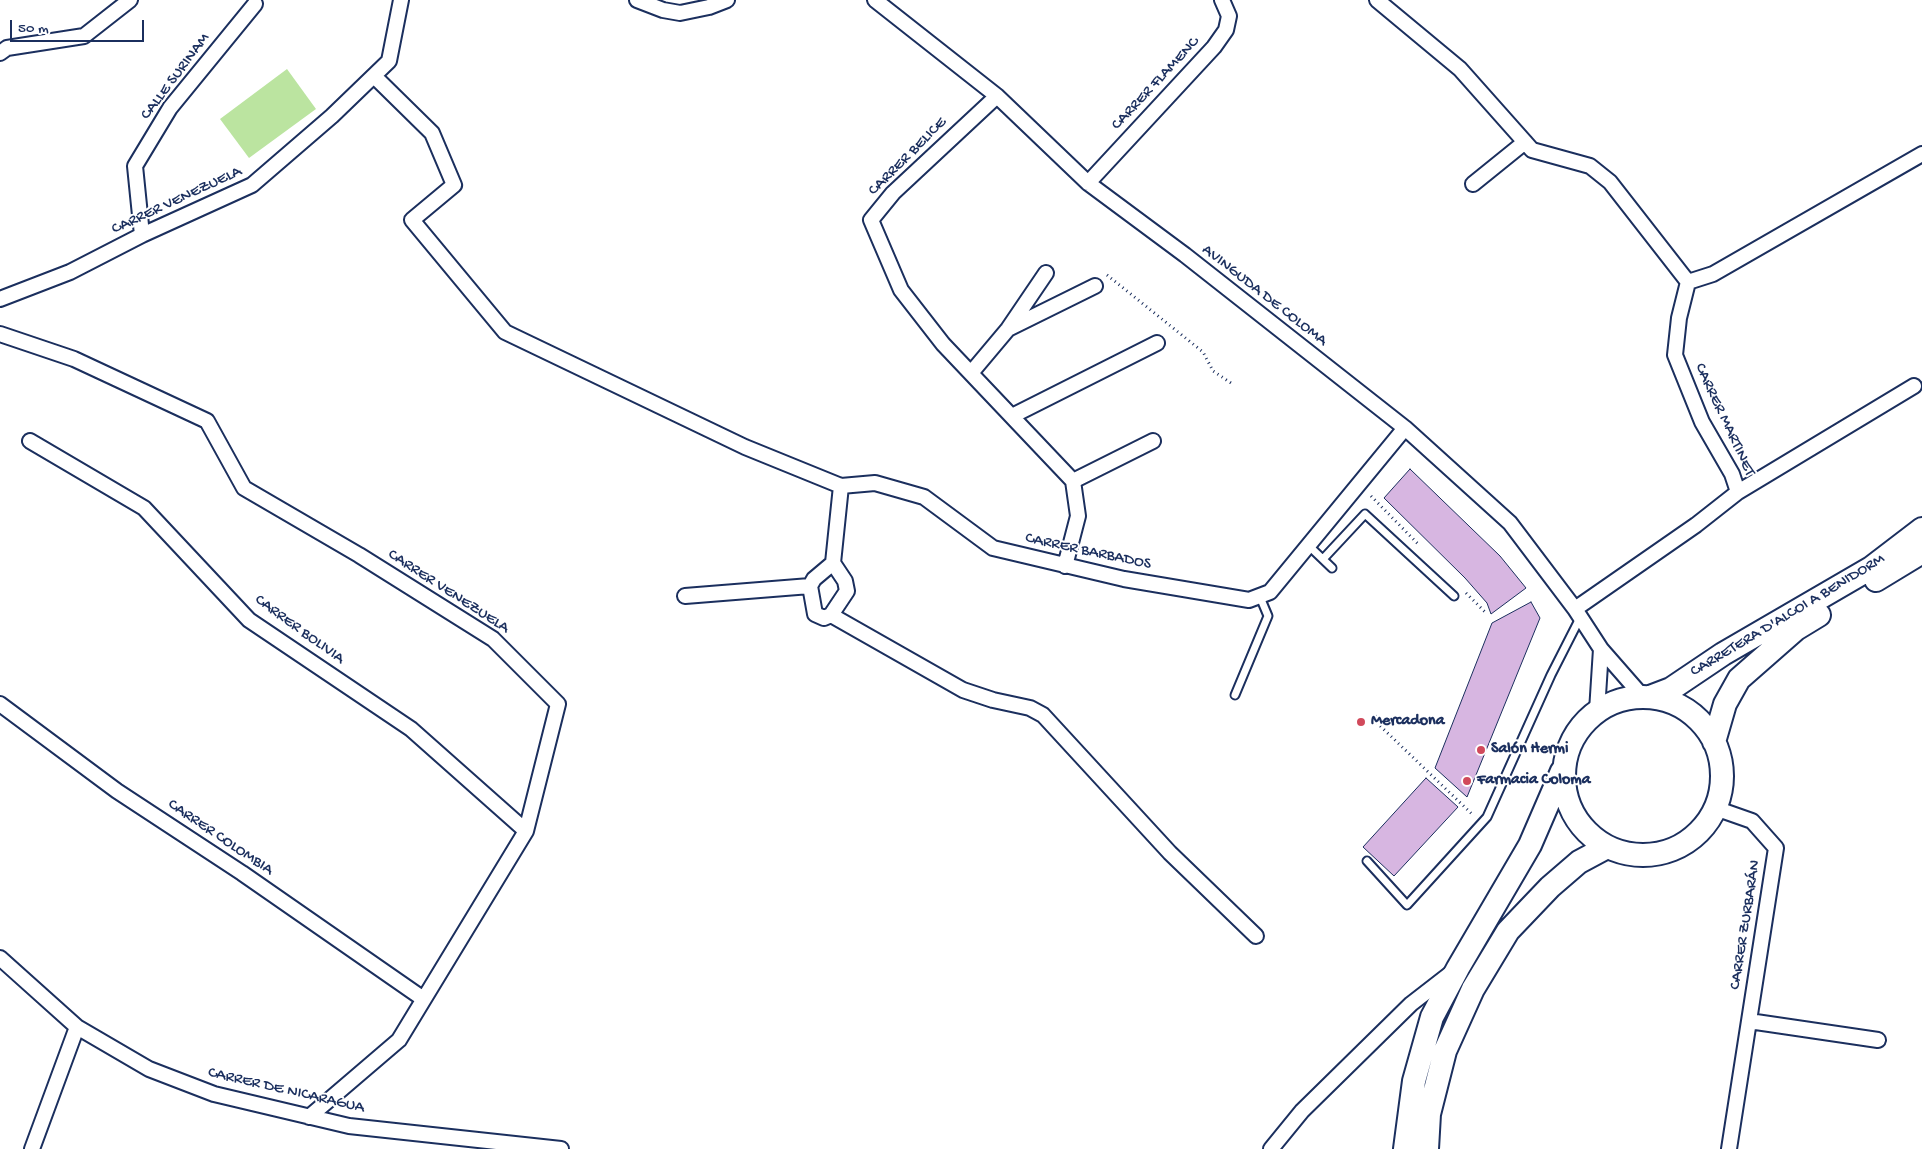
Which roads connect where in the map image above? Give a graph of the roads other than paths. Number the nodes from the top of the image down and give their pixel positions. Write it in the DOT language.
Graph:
graph roads {
  1 [pos="130,0"];
  2 [pos="401,0"];
  3 [pos="637,0"];
  4 [pos="727,0"];
  5 [pos="875,0"];
  6 [pos="1222,0"];
  7 [pos="1378,0"];
  8 [pos="255,4"];
  9 [pos="0,53"];
  10 [pos="374,76"];
  11 [pos="997,96"];
  12 [pos="1525,142"];
  13 [pos="1922,154"];
  14 [pos="1088,183"];
  15 [pos="1473,184"];
  16 [pos="142,235"];
  17 [pos="1046,273"];
  18 [pos="1688,282"];
  19 [pos="1095,286"];
  20 [pos="0,299"];
  21 [pos="1008,329"];
  22 [pos="0,334"];
  23 [pos="1157,343"];
  24 [pos="971,373"];
  25 [pos="1914,386"];
  26 [pos="1012,416"];
  27 [pos="1405,428"];
  28 [pos="30,441"];
  29 [pos="1153,441"];
  30 [pos="1073,481"];
  31 [pos="841,486"];
  32 [pos="1738,492"];
  33 [pos="1922,529"];
  34 [pos="1308,545"];
  35 [pos="1922,552"];
  36 [pos="1323,559"];
  37 [pos="833,563"];
  38 [pos="1065,566"];
  39 [pos="1332,568"];
  40 [pos="810,586"];
  41 [pos="685,596"];
  42 [pos="1454,596"];
  43 [pos="1260,597"];
  44 [pos="1578,613"];
  45 [pos="831,616"];
  46 [pos="1601,649"];
  47 [pos="1235,694"];
  48 [pos="1646,697"];
  49 [pos="0,704"];
  50 [pos="1597,711"];
  51 [pos="1714,742"];
  52 [pos="1564,768"];
  53 [pos="1715,808"];
  54 [pos="526,831"];
  55 [pos="1607,847"];
  56 [pos="1367,861"];
  57 [pos="1256,936"];
  58 [pos="0,958"];
  59 [pos="1458,968"];
  60 [pos="422,998"];
  61 [pos="1749,1021"];
  62 [pos="77,1027"];
  63 [pos="1878,1040"];
  64 [pos="309,1117"];
  65 [pos="32,1149"];
  66 [pos="561,1149"];
  67 [pos="1271,1149"];
  68 [pos="1405,1149"];
  69 [pos="1427,1149"];
  70 [pos="1729,1149"];
  1 -- 9 [label="street"];
  2 -- 10 [label="street, CARRER VENEZUELA"];
  3 -- 4 [label="street"];
  5 -- 11 [label="street, AVINGUDA DE COLOMA"];
  6 -- 14 [label="street, CARRER FLAMENC"];
  7 -- 12 [label="street"];
  8 -- 16 [label="street, CALLE SURINAM"];
  10 -- 16 [label="street, CARRER VENEZUELA"];
  10 -- 31 [label="street"];
  11 -- 14 [label="street, AVINGUDA DE COLOMA"];
  11 -- 24 [label="street, CARRER BELICE"];
  12 -- 15 [label="street"];
  12 -- 18 [label="street"];
  13 -- 18 [label="street"];
  14 -- 27 [label="street, AVINGUDA DE COLOMA"];
  16 -- 20 [label="street, CARRER VENEZUELA"];
  17 -- 21 [label="street"];
  18 -- 32 [label="street, CARRER MARTINET"];
  19 -- 21 [label="street"];
  21 -- 24 [label="street"];
  22 -- 54 [label="street, CARRER VENEZUELA"];
  23 -- 26 [label="street"];
  24 -- 26 [label="street, CARRER BELICE"];
  25 -- 32 [label="street"];
  26 -- 30 [label="street, CARRER BELICE"];
  27 -- 34 [label="street"];
  27 -- 44 [label="street, AVINGUDA DE COLOMA"];
  28 -- 54 [label="street, CARRER BOLIVIA"];
  29 -- 30 [label="street"];
  30 -- 38 [label="street"];
  31 -- 37 [label="street"];
  31 -- 38 [label="street, CARRER BARBADOS"];
  32 -- 44 [label="street, CARRER MARTINET"];
  33 -- 48 [label="main road, CARRETERA D'ALCOI A BENIDORM"];
  34 -- 36 [label="lane"];
  34 -- 43 [label="street"];
  35 -- 51 [label="main road, CARRETERA D'ALCOI A BENIDORM"];
  36 -- 39 [label="lane"];
  36 -- 42 [label="lane"];
  37 -- 40 [label="street"];
  37 -- 45 [label="street"];
  38 -- 43 [label="street, CARRER BARBADOS"];
  40 -- 41 [label="street"];
  40 -- 45 [label="street"];
  43 -- 47 [label="lane"];
  44 -- 46 [label="street, AVINGUDA DE COLOMA"];
  44 -- 56 [label="lane"];
  45 -- 57 [label="street"];
  46 -- 48 [label="street, AVINGUDA DE COLOMA"];
  46 -- 50 [label="street"];
  48 -- 50 [label="main road"];
  48 -- 51 [label="main road"];
  49 -- 60 [label="street, CARRER COLOMBIA"];
  50 -- 52 [label="main road"];
  51 -- 53 [label="main road"];
  52 -- 55 [label="main road"];
  52 -- 59 [label="main road"];
  53 -- 55 [label="main road"];
  53 -- 61 [label="street, CARRER ZURBARÁN"];
  54 -- 60 [label="street, CARRER VENEZUELA"];
  55 -- 69 [label="main road"];
  58 -- 62 [label="street, CARRER DE NICARAGUA"];
  59 -- 67 [label="street"];
  59 -- 68 [label="main road"];
  60 -- 64 [label="street, CARRER VENEZUELA"];
  61 -- 63 [label="street"];
  61 -- 70 [label="street, CARRER ZURBARÁN"];
  62 -- 64 [label="street, CARRER DE NICARAGUA"];
  62 -- 65 [label="street"];
  64 -- 66 [label="street, CARRER DE NICARAGUA"];
}
